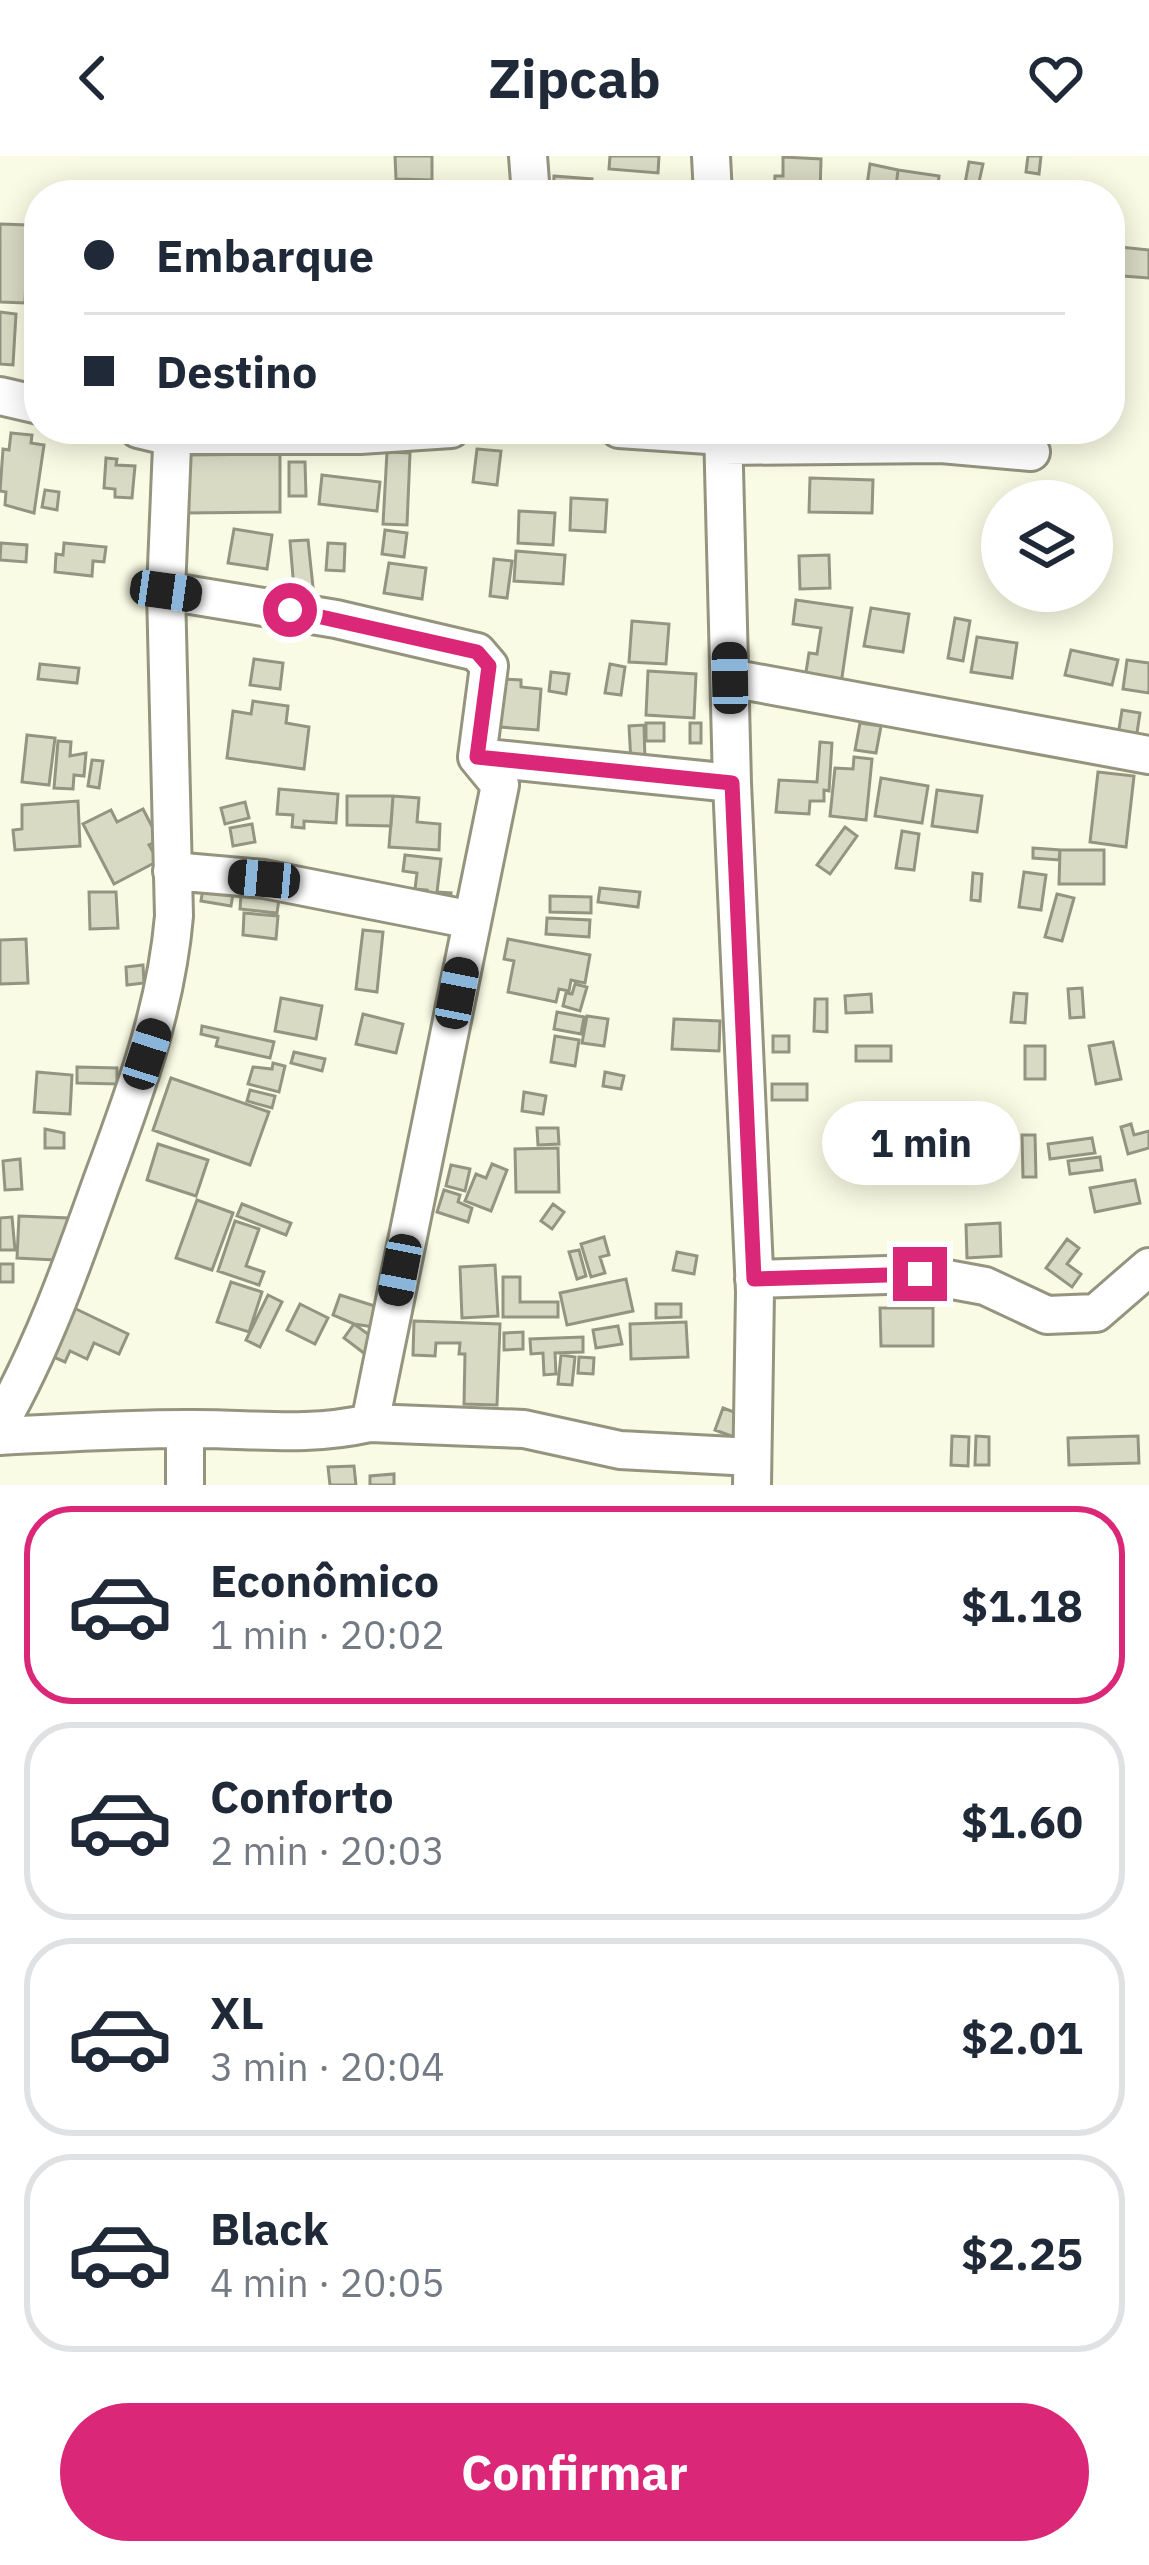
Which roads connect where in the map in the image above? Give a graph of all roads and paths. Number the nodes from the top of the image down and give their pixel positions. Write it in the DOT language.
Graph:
graph roads {
  1 [pos="173,444"];
  2 [pos="723,444"];
  3 [pos="941,444"];
  4 [pos="1030,452"];
  5 [pos="166,591"];
  6 [pos="730,678"];
  7 [pos="1149,755"];
  8 [pos="477,757"];
  9 [pos="732,783"];
  10 [pos="172,871"];
  11 [pos="472,920"];
  12 [pos="1149,1268"];
  13 [pos="754,1279"];
  14 [pos="0,1423"];
  15 [pos="370,1423"];
  16 [pos="185,1429"];
  17 [pos="0,1436"];
  18 [pos="752,1471"];
  19 [pos="185,1485"];
  1 -- 5 [label="street"];
  2 -- 6 [label="street"];
  3 -- 4 [label="street"];
  5 -- 8 [label="street"];
  5 -- 10 [label="street"];
  6 -- 7 [label="street"];
  6 -- 9 [label="street"];
  8 -- 9 [label="street"];
  8 -- 11 [label="street"];
  9 -- 13 [label="street"];
  10 -- 11 [label="street"];
  10 -- 14 [label="street"];
  11 -- 15 [label="street"];
  12 -- 13 [label="street"];
  13 -- 18 [label="street"];
  15 -- 16 [label="street"];
  15 -- 18 [label="street"];
  16 -- 17 [label="street"];
  16 -- 19 [label="street"];
}
